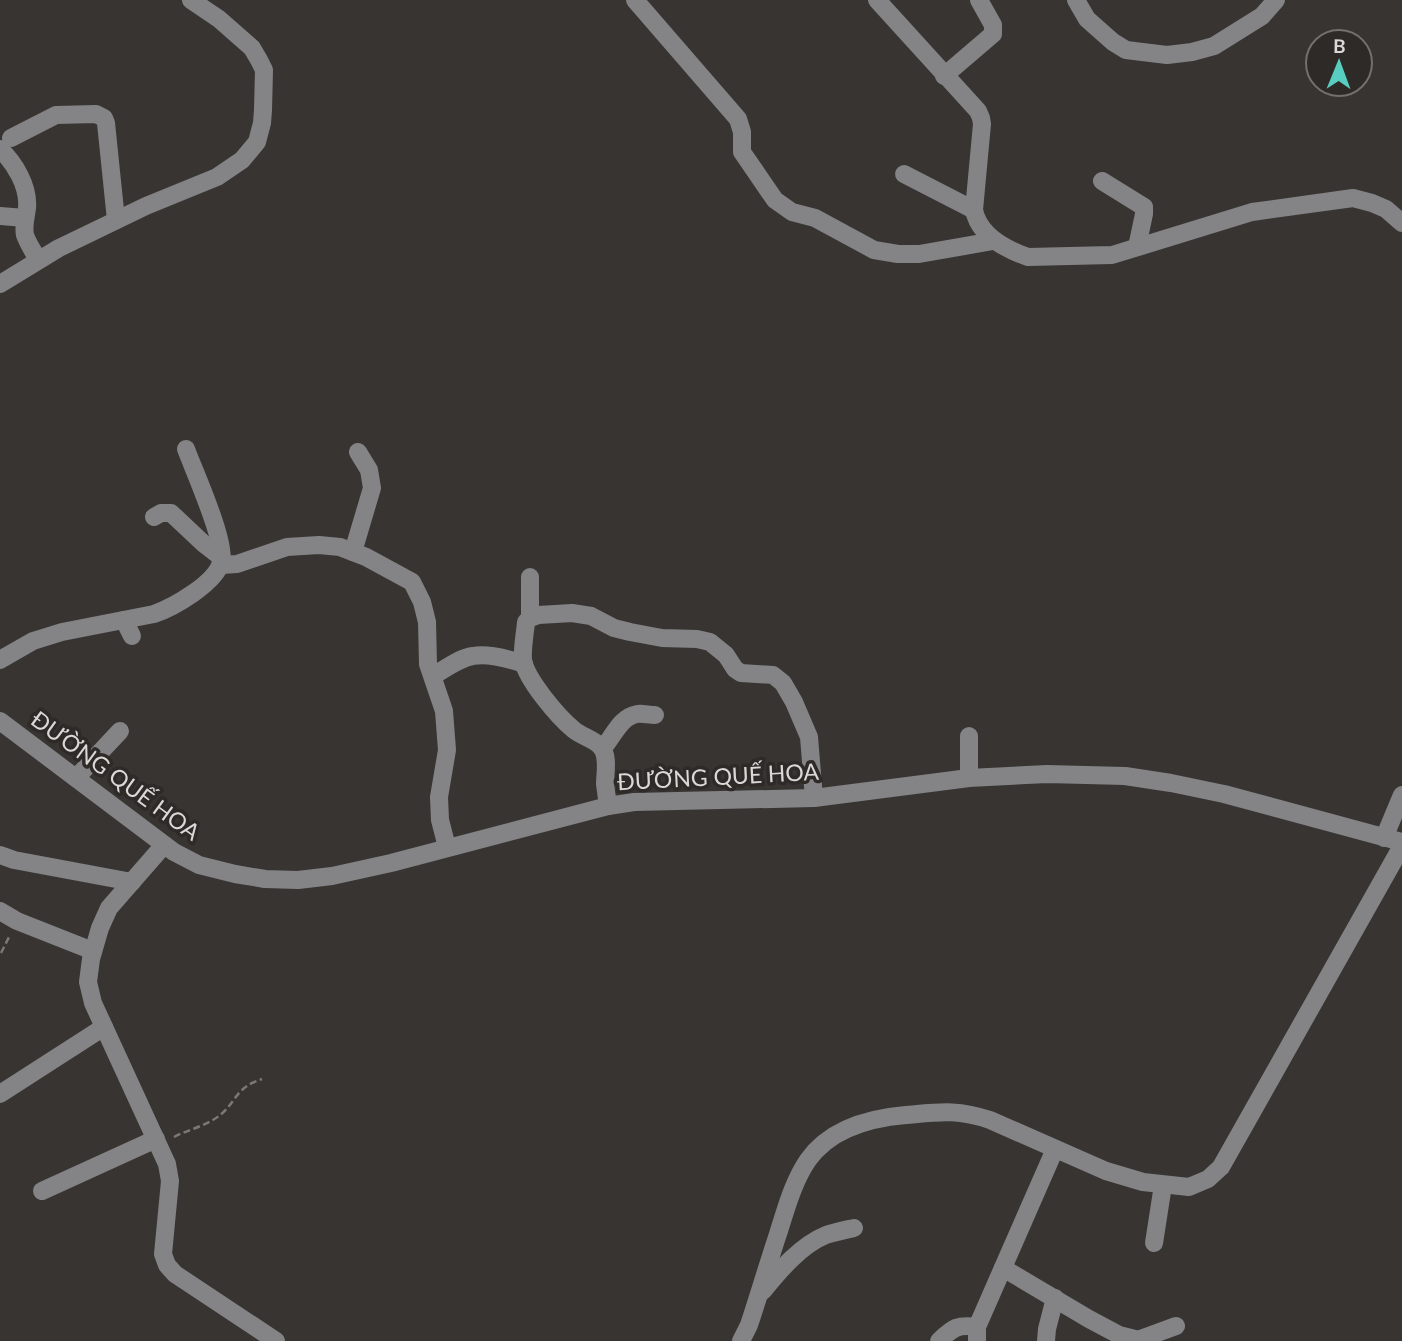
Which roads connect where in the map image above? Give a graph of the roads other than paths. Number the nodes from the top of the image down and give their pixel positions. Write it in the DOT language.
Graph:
graph roads {
  1 [pos="191,0"];
  2 [pos="635,0"];
  3 [pos="877,0"];
  4 [pos="979,0"];
  5 [pos="1076,0"];
  6 [pos="1276,0"];
  7 [pos="944,76"];
  8 [pos="6,143"];
  9 [pos="904,174"];
  10 [pos="1102,181"];
  11 [pos="968,207"];
  12 [pos="0,216"];
  13 [pos="25,218"];
  14 [pos="116,220"];
  15 [pos="1402,223"];
  16 [pos="993,241"];
  17 [pos="1137,247"];
  18 [pos="38,260"];
  19 [pos="0,284"];
  20 [pos="186,449"];
  21 [pos="358,453"];
  22 [pos="154,517"];
  23 [pos="353,552"];
  24 [pos="222,561"];
  25 [pos="530,578"];
  26 [pos="530,618"];
  27 [pos="0,660"];
  28 [pos="524,664"];
  29 [pos="433,676"];
  30 [pos="655,715"];
  31 [pos="0,721"];
  32 [pos="120,731"];
  33 [pos="969,736"];
  34 [pos="603,748"];
  35 [pos="76,778"];
  36 [pos="970,778"];
  37 [pos="1402,795"];
  38 [pos="814,798"];
  39 [pos="608,806"];
  40 [pos="1396,842"];
  41 [pos="164,845"];
  42 [pos="447,847"];
  43 [pos="0,855"];
  44 [pos="132,882"];
  45 [pos="0,911"];
  46 [pos="93,951"];
  47 [pos="104,1027"];
  48 [pos="0,1094"];
  49 [pos="157,1142"];
  50 [pos="1055,1149"];
  51 [pos="1163,1185"];
  52 [pos="42,1191"];
  53 [pos="854,1228"];
  54 [pos="1154,1243"];
  55 [pos="1003,1268"];
  56 [pos="758,1296"];
  57 [pos="1055,1298"];
  58 [pos="1175,1326"];
  59 [pos="977,1334"];
  60 [pos="276,1341"];
  61 [pos="741,1341"];
  62 [pos="939,1341"];
  63 [pos="1046,1341"];
  64 [pos="1140,1341"];
  1 -- 14 [label="street"];
  2 -- 16 [label="street"];
  3 -- 7 [label="street"];
  4 -- 7 [label="street"];
  5 -- 6 [label="street"];
  7 -- 11 [label="street"];
  8 -- 13 [label="street"];
  8 -- 14 [label="street"];
  9 -- 11 [label="street"];
  10 -- 17 [label="street"];
  11 -- 16 [label="street"];
  12 -- 13 [label="street"];
  13 -- 18 [label="street"];
  14 -- 18 [label="street"];
  15 -- 17 [label="street"];
  16 -- 17 [label="street"];
  18 -- 19 [label="street"];
  20 -- 24 [label="street"];
  21 -- 23 [label="street"];
  22 -- 24 [label="street"];
  23 -- 24 [label="street"];
  23 -- 29 [label="street"];
  24 -- 27 [label="street"];
  25 -- 26 [label="street"];
  26 -- 28 [label="street"];
  26 -- 38 [label="street"];
  28 -- 29 [label="street"];
  28 -- 34 [label="street"];
  29 -- 42 [label="street"];
  30 -- 34 [label="street"];
  31 -- 35 [label="street, ĐƯỜNG QUẾ HOA"];
  32 -- 35 [label="street"];
  33 -- 36 [label="street"];
  34 -- 39 [label="street"];
  35 -- 41 [label="street, ĐƯỜNG QUẾ HOA"];
  36 -- 38 [label="street, ĐƯỜNG QUẾ HOA"];
  36 -- 40 [label="street, ĐƯỜNG QUẾ HOA"];
  37 -- 40 [label="street"];
  38 -- 39 [label="street, ĐƯỜNG QUẾ HOA"];
  39 -- 42 [label="street, ĐƯỜNG QUẾ HOA"];
  40 -- 51 [label="street"];
  41 -- 42 [label="street, ĐƯỜNG QUẾ HOA"];
  41 -- 44 [label="street"];
  43 -- 44 [label="street"];
  44 -- 46 [label="street"];
  45 -- 46 [label="street"];
  46 -- 47 [label="street"];
  47 -- 48 [label="street"];
  47 -- 49 [label="street"];
  49 -- 52 [label="street"];
  49 -- 60 [label="street"];
  50 -- 51 [label="street"];
  50 -- 55 [label="street"];
  50 -- 56 [label="street"];
  51 -- 54 [label="street"];
  53 -- 56 [label="street"];
  55 -- 57 [label="street"];
  55 -- 59 [label="street"];
  56 -- 61 [label="street"];
  57 -- 63 [label="street"];
  57 -- 64 [label="street"];
  58 -- 64 [label="street"];
  59 -- 62 [label="street"];
}
